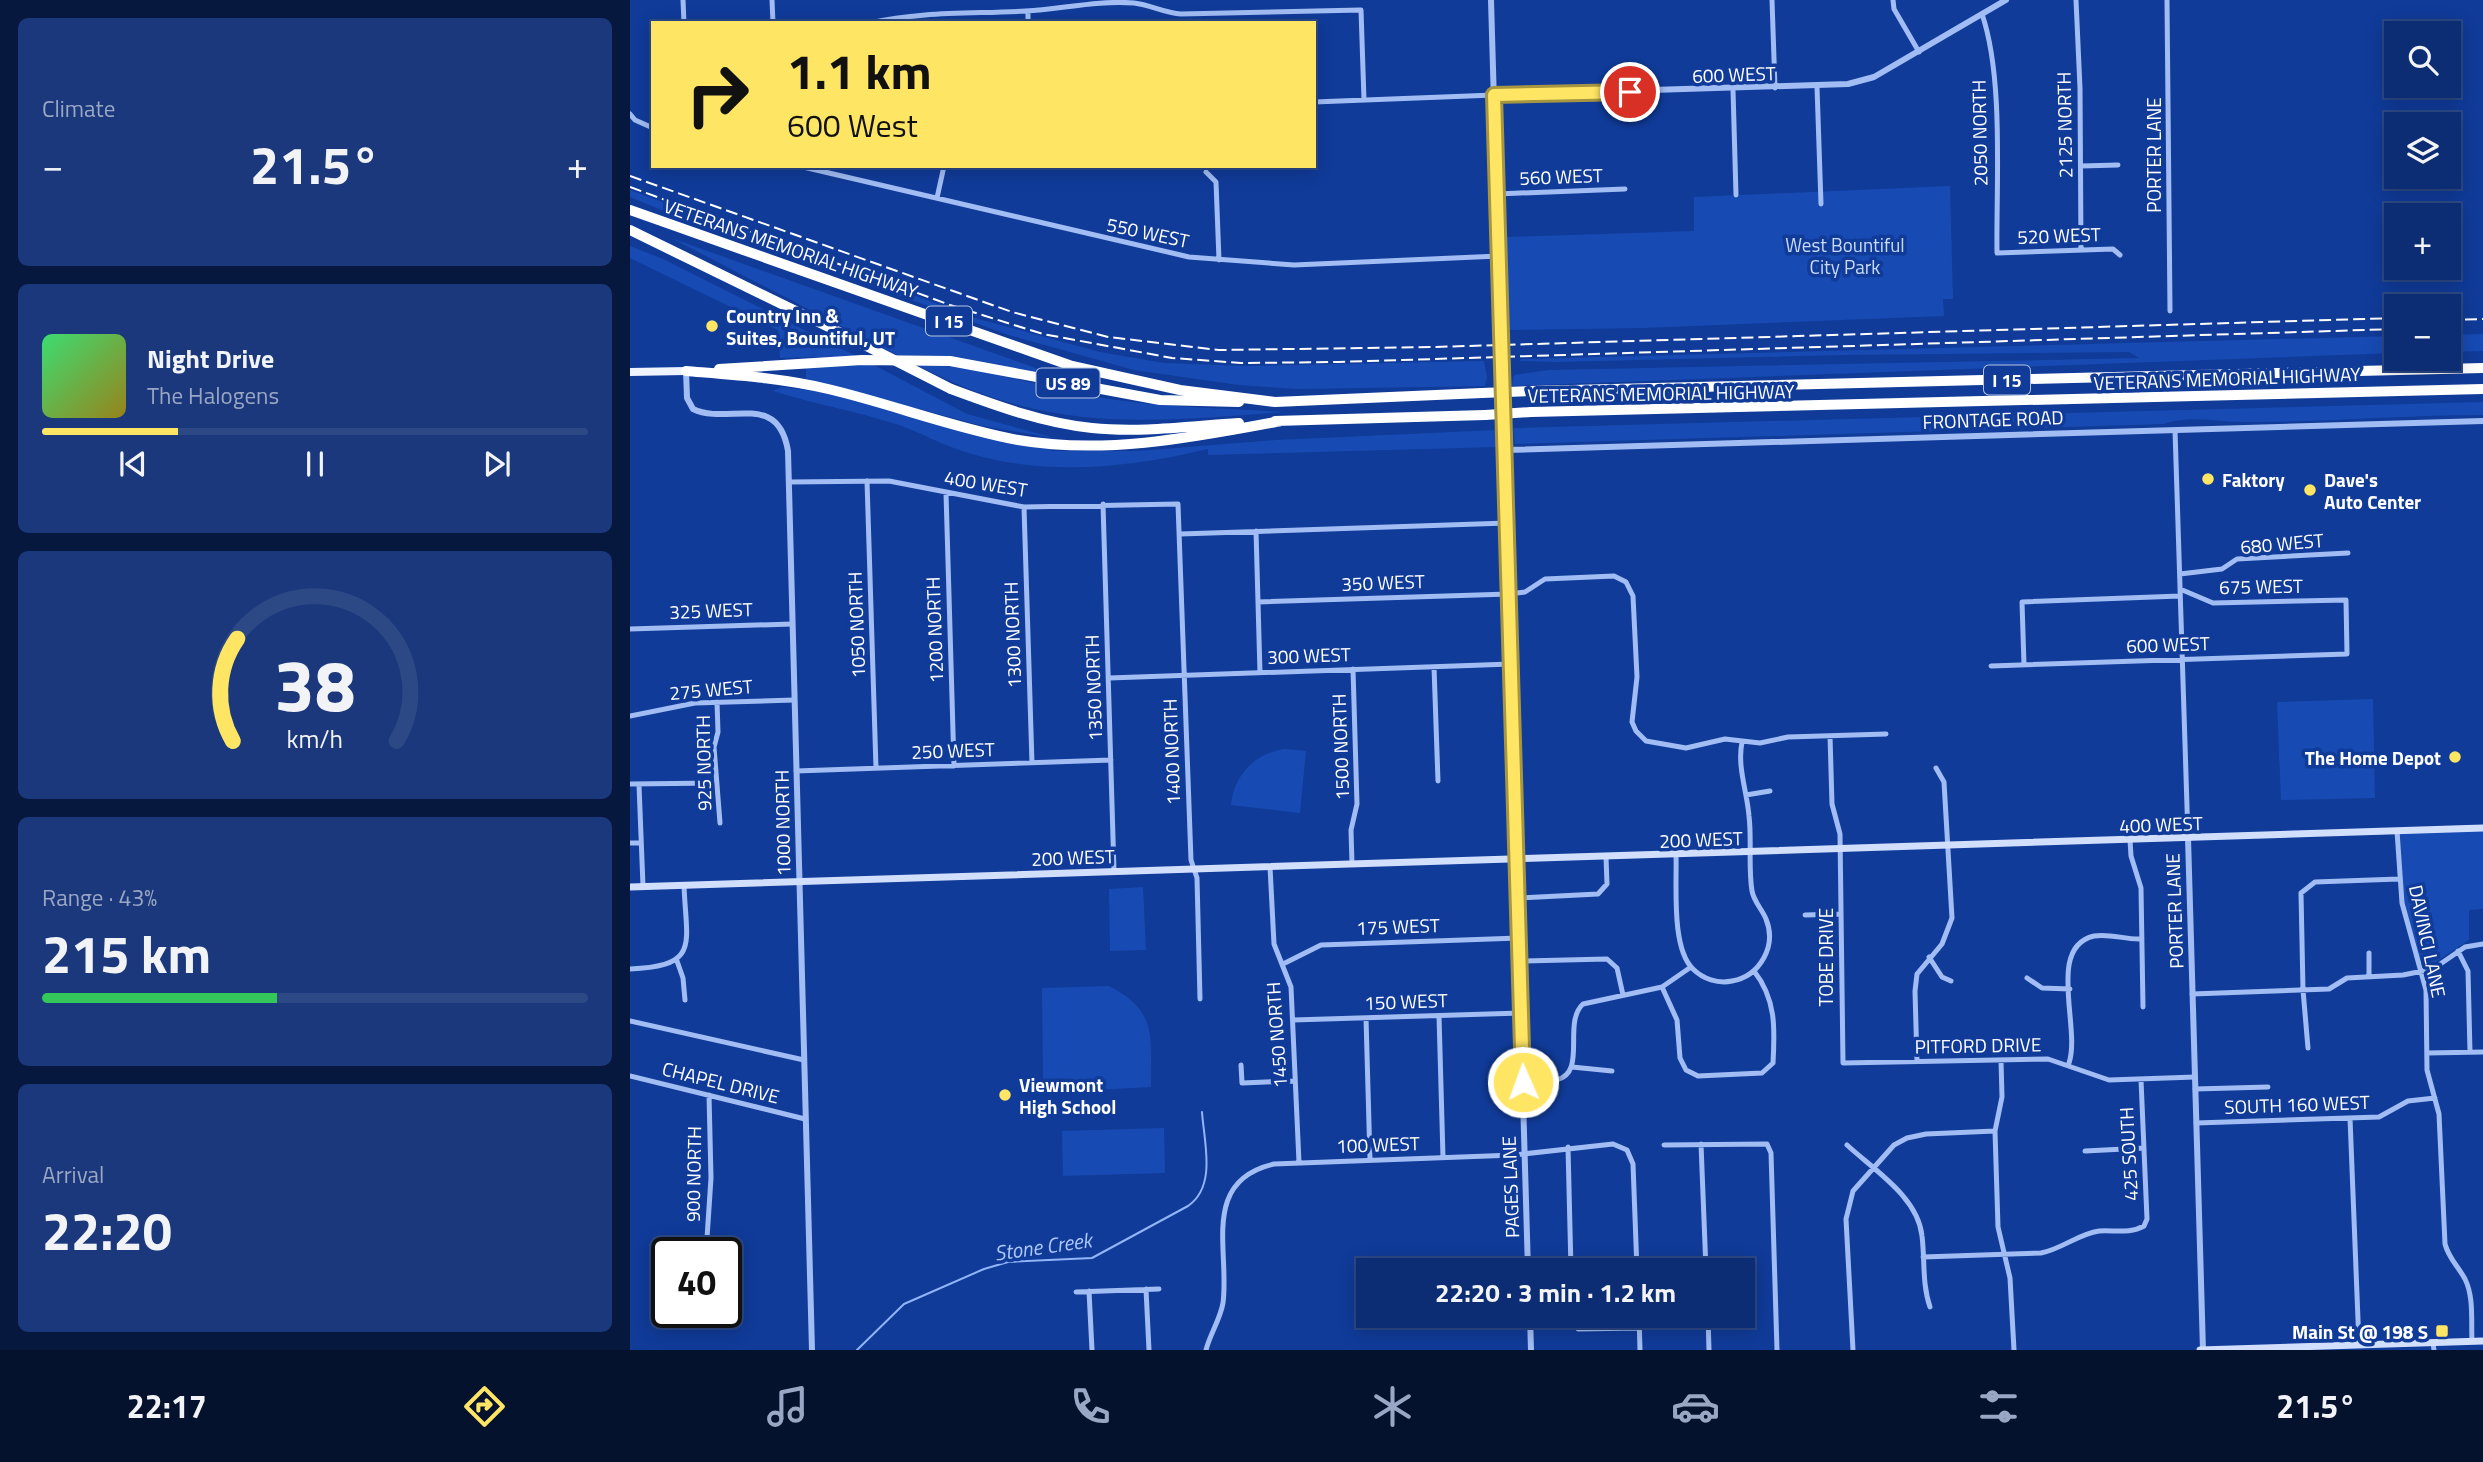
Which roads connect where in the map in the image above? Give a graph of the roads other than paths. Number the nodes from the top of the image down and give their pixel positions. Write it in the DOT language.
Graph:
graph roads {
  1 [pos="683,0"];
  2 [pos="772,0"];
  3 [pos="1491,0"];
  4 [pos="1772,0"];
  5 [pos="1893,0"];
  6 [pos="2006,0"];
  7 [pos="2076,0"];
  8 [pos="2167,0"];
  9 [pos="1116,2"];
  10 [pos="1028,11"];
  11 [pos="1982,14"];
  12 [pos="684,21"];
  13 [pos="773,21"];
  14 [pos="879,21"];
  15 [pos="1028,21"];
  16 [pos="1919,52"];
  17 [pos="1774,88"];
  18 [pos="1817,88"];
  19 [pos="1733,90"];
  20 [pos="1494,95"];
  21 [pos="1364,100"];
  22 [pos="1316,102"];
  23 [pos="630,114"];
  24 [pos="651,127"];
  25 [pos="2118,165"];
  26 [pos="2081,166"];
  27 [pos="808,168"];
  28 [pos="944,168"];
  29 [pos="1206,172"];
  30 [pos="1625,189"];
  31 [pos="1497,194"];
  32 [pos="1736,195"];
  33 [pos="937,198"];
  34 [pos="1821,204"];
  35 [pos="630,210"];
  36 [pos="630,230"];
  37 [pos="2081,250"];
  38 [pos="1997,253"];
  39 [pos="2120,255"];
  40 [pos="1499,256"];
  41 [pos="1219,260"];
  42 [pos="2170,311"];
  43 [pos="2483,368"];
  44 [pos="686,371"];
  45 [pos="630,372"];
  46 [pos="2483,389"];
  47 [pos="1275,402"];
  48 [pos="1281,421"];
  49 [pos="2483,421"];
  50 [pos="2175,430"];
  51 [pos="1505,450"];
  52 [pos="867,481"];
  53 [pos="789,482"];
  54 [pos="946,492"];
  55 [pos="1103,504"];
  56 [pos="1178,504"];
  57 [pos="1024,506"];
  58 [pos="1507,523"];
  59 [pos="1256,531"];
  60 [pos="1180,534"];
  61 [pos="2348,553"];
  62 [pos="2180,574"];
  63 [pos="2180,592"];
  64 [pos="1509,594"];
  65 [pos="1258,601"];
  66 [pos="793,624"];
  67 [pos="630,629"];
  68 [pos="2347,654"];
  69 [pos="2182,660"];
  70 [pos="1511,664"];
  71 [pos="2024,665"];
  72 [pos="1991,666"];
  73 [pos="1434,667"];
  74 [pos="1353,669"];
  75 [pos="1260,673"];
  76 [pos="1185,675"];
  77 [pos="1108,678"];
  78 [pos="794,700"];
  79 [pos="717,702"];
  80 [pos="630,716"];
  81 [pos="1886,734"];
  82 [pos="1830,736"];
  83 [pos="1742,742"];
  84 [pos="1111,760"];
  85 [pos="1032,763"];
  86 [pos="954,766"];
  87 [pos="876,768"];
  88 [pos="1936,768"];
  89 [pos="796,771"];
  90 [pos="1438,781"];
  91 [pos="717,783"];
  92 [pos="630,784"];
  93 [pos="639,785"];
  94 [pos="1770,791"];
  95 [pos="1746,795"];
  96 [pos="720,823"];
  97 [pos="2483,828"];
  98 [pos="2397,831"];
  99 [pos="2188,838"];
  100 [pos="2130,840"];
  101 [pos="630,843"];
  102 [pos="641,843"];
  103 [pos="1949,846"];
  104 [pos="1840,850"];
  105 [pos="1751,853"];
  106 [pos="1676,855"];
  107 [pos="1606,857"];
  108 [pos="1517,860"];
  109 [pos="1352,864"];
  110 [pos="1270,867"];
  111 [pos="1193,869"];
  112 [pos="1114,871"];
  113 [pos="2399,879"];
  114 [pos="799,880"];
  115 [pos="684,885"];
  116 [pos="643,886"];
  117 [pos="630,887"];
  118 [pos="1518,898"];
  119 [pos="1841,914"];
  120 [pos="1805,915"];
  121 [pos="1519,938"];
  122 [pos="2142,939"];
  123 [pos="2483,944"];
  124 [pos="2458,951"];
  125 [pos="2369,953"];
  126 [pos="1929,957"];
  127 [pos="677,961"];
  128 [pos="1520,961"];
  129 [pos="1283,964"];
  130 [pos="1691,967"];
  131 [pos="630,969"];
  132 [pos="1754,971"];
  133 [pos="2422,971"];
  134 [pos="2369,977"];
  135 [pos="2027,978"];
  136 [pos="1951,981"];
  137 [pos="1662,987"];
  138 [pos="2070,989"];
  139 [pos="2303,990"];
  140 [pos="2192,994"];
  141 [pos="1623,995"];
  142 [pos="1200,999"];
  143 [pos="685,1000"];
  144 [pos="2143,1007"];
  145 [pos="1521,1013"];
  146 [pos="1439,1016"];
  147 [pos="1366,1018"];
  148 [pos="1293,1020"];
  149 [pos="630,1021"];
  150 [pos="2308,1048"];
  151 [pos="2427,1052"];
  152 [pos="2470,1052"];
  153 [pos="2483,1052"];
  154 [pos="804,1060"];
  155 [pos="2001,1060"];
  156 [pos="1917,1062"];
  157 [pos="1843,1063"];
  158 [pos="2069,1063"];
  159 [pos="1241,1065"];
  160 [pos="1572,1067"];
  161 [pos="1612,1071"];
  162 [pos="630,1076"];
  163 [pos="2195,1076"];
  164 [pos="2141,1080"];
  165 [pos="1295,1081"];
  166 [pos="1523,1082"];
  167 [pos="2268,1087"];
  168 [pos="2195,1089"];
  169 [pos="709,1095"];
  170 [pos="2435,1098"];
  171 [pos="2350,1118"];
  172 [pos="805,1119"];
  173 [pos="2196,1123"];
  174 [pos="1995,1131"];
  175 [pos="1701,1144"];
  176 [pos="1664,1145"];
  177 [pos="1847,1145"];
  178 [pos="1568,1147"];
  179 [pos="2144,1148"];
  180 [pos="2085,1151"];
  181 [pos="1525,1154"];
  182 [pos="1443,1157"];
  183 [pos="1370,1160"];
  184 [pos="1299,1162"];
  185 [pos="1872,1168"];
  186 [pos="707,1237"];
  187 [pos="2005,1255"];
  188 [pos="1923,1257"];
  189 [pos="1528,1258"];
  190 [pos="1571,1258"];
  191 [pos="1637,1258"];
  192 [pos="1706,1258"];
  193 [pos="1159,1289"];
  194 [pos="1146,1290"];
  195 [pos="1076,1292"];
  196 [pos="1089,1292"];
  197 [pos="1930,1307"];
  198 [pos="1530,1328"];
  199 [pos="1578,1328"];
  200 [pos="1639,1328"];
  201 [pos="1709,1328"];
  202 [pos="2472,1341"];
  203 [pos="2483,1341"];
  204 [pos="2359,1345"];
  205 [pos="2434,1346"];
  206 [pos="2336,1348"];
  207 [pos="812,1350"];
  208 [pos="1092,1350"];
  209 [pos="1149,1350"];
  210 [pos="1206,1350"];
  211 [pos="1531,1350"];
  212 [pos="1640,1350"];
  213 [pos="1710,1350"];
  214 [pos="1777,1350"];
  215 [pos="1853,1350"];
  216 [pos="2014,1350"];
  217 [pos="2201,1350"];
  1 -- 12 [label="street"];
  2 -- 13 [label="street"];
  3 -- 20 [label="street, PAGES LANE"];
  4 -- 17 [label="street"];
  5 -- 16 [label="street"];
  6 -- 11 [label="street, 600 WEST"];
  7 -- 26 [label="street, 2125 NORTH"];
  8 -- 42 [label="street, PORTER LANE"];
  9 -- 10 [label="street"];
  9 -- 21 [label="street"];
  10 -- 14 [label="street"];
  10 -- 15 [label="street"];
  11 -- 16 [label="street, 600 WEST"];
  11 -- 38 [label="street, 2050 NORTH"];
  16 -- 18 [label="street, 600 WEST"];
  17 -- 18 [label="street, 600 WEST"];
  17 -- 19 [label="street, 600 WEST"];
  18 -- 34 [label="street"];
  19 -- 20 [label="street, 600 WEST"];
  19 -- 32 [label="street"];
  20 -- 21 [label="street, 600 WEST"];
  20 -- 31 [label="street, PAGES LANE"];
  21 -- 22 [label="street, 600 WEST"];
  23 -- 24 [label="street"];
  25 -- 26 [label="street"];
  26 -- 37 [label="street, 2125 NORTH"];
  27 -- 33 [label="street, 550 WEST"];
  28 -- 33 [label="street"];
  29 -- 41 [label="street"];
  30 -- 31 [label="street, 560 WEST"];
  31 -- 40 [label="street, PAGES LANE"];
  33 -- 41 [label="street, 550 WEST"];
  35 -- 47 [label="highway, VETERANS MEMORIAL HIGHWAY / I 15"];
  36 -- 48 [label="highway, VETERANS MEMORIAL HIGHWAY / I 15, bridge"];
  37 -- 38 [label="street, 520 WEST"];
  37 -- 39 [label="street, 520 WEST"];
  40 -- 41 [label="street, 550 WEST"];
  40 -- 51 [label="street, PAGES LANE"];
  43 -- 47 [label="highway, VETERANS MEMORIAL HIGHWAY / I 15, bridge"];
  44 -- 45 [label="main road, US 89"];
  44 -- 47 [label="highway, US 89"];
  44 -- 48 [label="highway, US 89"];
  44 -- 53 [label="street, 1000 NORTH"];
  46 -- 48 [label="highway, VETERANS MEMORIAL HIGHWAY / I 15, bridge"];
  49 -- 50 [label="street, FRONTAGE ROAD"];
  50 -- 51 [label="street, FRONTAGE ROAD"];
  50 -- 62 [label="street, PORTER LANE"];
  51 -- 58 [label="street, PAGES LANE"];
  52 -- 53 [label="street, 400 WEST"];
  52 -- 54 [label="street, 400 WEST"];
  52 -- 87 [label="street, 1050 NORTH"];
  53 -- 66 [label="street, 1000 NORTH"];
  54 -- 57 [label="street, 400 WEST"];
  54 -- 86 [label="street, 1200 NORTH"];
  55 -- 56 [label="street, 400 WEST"];
  55 -- 57 [label="street, 400 WEST"];
  55 -- 77 [label="street, 1350 NORTH"];
  56 -- 60 [label="street, 1400 NORTH"];
  57 -- 85 [label="street, 1300 NORTH"];
  58 -- 59 [label="street"];
  58 -- 64 [label="street, PAGES LANE"];
  59 -- 60 [label="street"];
  59 -- 65 [label="street"];
  60 -- 76 [label="street, 1400 NORTH"];
  61 -- 62 [label="street, 680 WEST"];
  62 -- 63 [label="street, PORTER LANE"];
  63 -- 68 [label="street, 675 WEST"];
  63 -- 69 [label="street, PORTER LANE"];
  63 -- 71 [label="street, 675 WEST"];
  64 -- 65 [label="street, 350 WEST"];
  64 -- 70 [label="street, PAGES LANE"];
  64 -- 83 [label="street, 350 WEST"];
  65 -- 75 [label="street"];
  66 -- 67 [label="street, 325 WEST"];
  66 -- 78 [label="street, 1000 NORTH"];
  68 -- 69 [label="street, 600 WEST"];
  69 -- 71 [label="street, 600 WEST"];
  69 -- 99 [label="street, PORTER LANE"];
  70 -- 73 [label="street, 300 WEST"];
  70 -- 108 [label="street, PAGES LANE"];
  71 -- 72 [label="street, 600 WEST"];
  73 -- 74 [label="street, 300 WEST"];
  73 -- 90 [label="street"];
  74 -- 75 [label="street, 300 WEST"];
  74 -- 109 [label="street, 1500 NORTH"];
  75 -- 76 [label="street, 300 WEST"];
  76 -- 77 [label="street, 300 WEST"];
  76 -- 111 [label="street, 1400 NORTH"];
  77 -- 84 [label="street, 1350 NORTH"];
  78 -- 79 [label="street, 275 WEST"];
  78 -- 89 [label="street, 1000 NORTH"];
  79 -- 80 [label="street, 275 WEST"];
  79 -- 91 [label="street, 925 NORTH"];
  81 -- 82 [label="street, 350 WEST"];
  82 -- 83 [label="street, 350 WEST"];
  82 -- 104 [label="street, TOBE DRIVE"];
  83 -- 95 [label="street"];
  84 -- 85 [label="street, 250 WEST"];
  84 -- 112 [label="street, 1350 NORTH"];
  85 -- 86 [label="street, 250 WEST"];
  86 -- 87 [label="street, 250 WEST"];
  87 -- 89 [label="street, 250 WEST"];
  88 -- 103 [label="street"];
  89 -- 114 [label="street, 1000 NORTH"];
  91 -- 93 [label="street"];
  91 -- 96 [label="street, 925 NORTH"];
  92 -- 93 [label="street"];
  93 -- 102 [label="street"];
  94 -- 95 [label="street"];
  95 -- 105 [label="street"];
  97 -- 98 [label="main road, 400 WEST"];
  98 -- 99 [label="main road, 400 WEST"];
  98 -- 113 [label="street, DAVINCI LANE"];
  99 -- 100 [label="main road, 400 WEST"];
  99 -- 140 [label="street, PORTER LANE"];
  100 -- 103 [label="main road, 400 WEST"];
  100 -- 122 [label="street"];
  101 -- 102 [label="street"];
  102 -- 116 [label="street"];
  103 -- 104 [label="main road, 400 WEST"];
  103 -- 126 [label="street"];
  104 -- 105 [label="main road, 200 WEST"];
  104 -- 119 [label="street, TOBE DRIVE"];
  105 -- 106 [label="main road, 200 WEST"];
  105 -- 132 [label="street"];
  106 -- 107 [label="main road, 200 WEST"];
  106 -- 130 [label="street"];
  107 -- 108 [label="main road, 200 WEST"];
  107 -- 118 [label="street"];
  108 -- 109 [label="main road, 200 WEST"];
  108 -- 118 [label="street, PAGES LANE"];
  109 -- 110 [label="main road, 200 WEST"];
  110 -- 111 [label="main road, 200 WEST"];
  110 -- 129 [label="street, 1450 NORTH"];
  111 -- 112 [label="main road, 200 WEST"];
  111 -- 142 [label="street, 1400 NORTH"];
  112 -- 114 [label="main road, 200 WEST"];
  113 -- 133 [label="street, DAVINCI LANE"];
  113 -- 139 [label="street"];
  114 -- 115 [label="main road, 200 WEST"];
  114 -- 154 [label="street, 1000 NORTH"];
  115 -- 116 [label="main road, 200 WEST"];
  115 -- 127 [label="street"];
  116 -- 117 [label="main road, 200 WEST"];
  118 -- 121 [label="street, PAGES LANE"];
  119 -- 120 [label="street"];
  119 -- 157 [label="street, TOBE DRIVE"];
  121 -- 128 [label="street, PAGES LANE"];
  121 -- 129 [label="street, 175 WEST"];
  122 -- 138 [label="street"];
  122 -- 144 [label="street"];
  123 -- 124 [label="street"];
  124 -- 133 [label="street"];
  124 -- 152 [label="street"];
  125 -- 134 [label="street"];
  126 -- 136 [label="street"];
  126 -- 156 [label="street"];
  127 -- 131 [label="street"];
  127 -- 143 [label="street"];
  128 -- 141 [label="street"];
  128 -- 145 [label="street, PAGES LANE"];
  129 -- 148 [label="street, 1450 NORTH"];
  130 -- 132 [label="street"];
  130 -- 137 [label="street"];
  132 -- 137 [label="street"];
  133 -- 134 [label="street"];
  133 -- 151 [label="street, DAVINCI LANE"];
  134 -- 139 [label="street"];
  135 -- 138 [label="street"];
  137 -- 141 [label="street"];
  138 -- 158 [label="street"];
  139 -- 140 [label="street"];
  139 -- 150 [label="street"];
  140 -- 163 [label="street, PORTER LANE"];
  141 -- 160 [label="street"];
  145 -- 146 [label="street, 150 WEST"];
  145 -- 166 [label="street, PAGES LANE"];
  146 -- 147 [label="street, 150 WEST"];
  146 -- 182 [label="street"];
  147 -- 148 [label="street, 150 WEST"];
  147 -- 183 [label="street"];
  148 -- 165 [label="street, 1450 NORTH"];
  149 -- 154 [label="street"];
  151 -- 152 [label="street"];
  151 -- 170 [label="street, DAVINCI LANE"];
  152 -- 153 [label="street"];
  154 -- 172 [label="street, 1000 NORTH"];
  155 -- 156 [label="street, PITFORD DRIVE"];
  155 -- 158 [label="street, PITFORD DRIVE"];
  155 -- 174 [label="street"];
  156 -- 157 [label="street, PITFORD DRIVE"];
  158 -- 164 [label="street, PITFORD DRIVE"];
  159 -- 165 [label="street"];
  160 -- 161 [label="street"];
  160 -- 166 [label="street"];
  162 -- 169 [label="street, CHAPEL DRIVE"];
  163 -- 164 [label="street, PITFORD DRIVE"];
  163 -- 168 [label="street, PORTER LANE"];
  164 -- 179 [label="street, 425 SOUTH"];
  165 -- 184 [label="street, 1450 NORTH"];
  166 -- 181 [label="street, PAGES LANE"];
  167 -- 168 [label="street"];
  168 -- 173 [label="street, PORTER LANE"];
  169 -- 172 [label="street, CHAPEL DRIVE"];
  169 -- 186 [label="street, 900 NORTH"];
  170 -- 171 [label="street, SOUTH 160 WEST"];
  170 -- 202 [label="street, DAVINCI LANE"];
  171 -- 173 [label="street, SOUTH 160 WEST"];
  171 -- 204 [label="street"];
  172 -- 207 [label="street, 1000 NORTH"];
  173 -- 217 [label="street, PORTER LANE"];
  174 -- 185 [label="street"];
  174 -- 187 [label="street"];
  175 -- 176 [label="street"];
  175 -- 192 [label="street"];
  175 -- 214 [label="street"];
  177 -- 185 [label="street"];
  178 -- 181 [label="street, 100 WEST"];
  178 -- 190 [label="street"];
  178 -- 191 [label="street, 100 WEST"];
  179 -- 180 [label="street"];
  179 -- 187 [label="street, 425 SOUTH"];
  181 -- 182 [label="street, 100 WEST"];
  181 -- 189 [label="street, PAGES LANE"];
  182 -- 183 [label="street, 100 WEST"];
  183 -- 184 [label="street, 100 WEST"];
  184 -- 210 [label="street, 100 WEST"];
  185 -- 188 [label="street"];
  185 -- 215 [label="street"];
  187 -- 188 [label="street"];
  187 -- 216 [label="street"];
  188 -- 197 [label="street"];
  193 -- 194 [label="street"];
  194 -- 196 [label="street"];
  194 -- 209 [label="street"];
  195 -- 196 [label="street"];
  196 -- 208 [label="street"];
  198 -- 211 [label="street"];
  199 -- 200 [label="street"];
  200 -- 212 [label="street"];
  201 -- 213 [label="street"];
  202 -- 203 [label="main road"];
  202 -- 205 [label="main road"];
  204 -- 205 [label="main road"];
  204 -- 206 [label="main road"];
  206 -- 217 [label="main road"];
}
